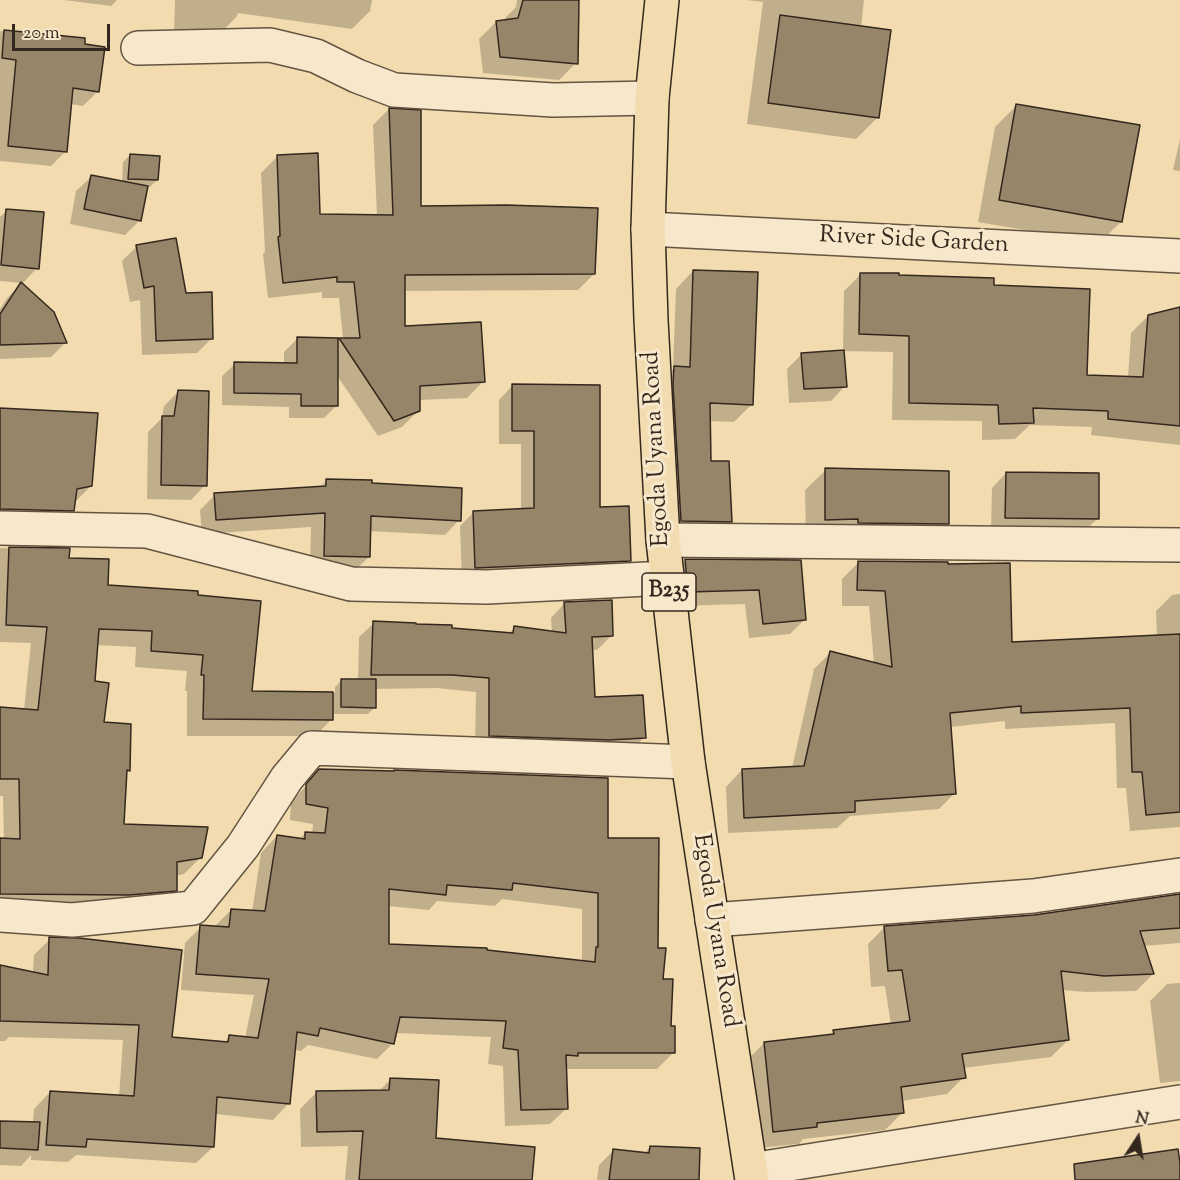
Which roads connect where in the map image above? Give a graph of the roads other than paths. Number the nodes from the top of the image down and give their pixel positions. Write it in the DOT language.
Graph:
graph roads {
  1 [pos="662,0"];
  2 [pos="138,48"];
  3 [pos="652,98"];
  4 [pos="648,228"];
  5 [pos="1180,256"];
  6 [pos="0,528"];
  7 [pos="663,540"];
  8 [pos="1180,545"];
  9 [pos="667,578"];
  10 [pos="688,762"];
  11 [pos="1180,875"];
  12 [pos="0,915"];
  13 [pos="712,920"];
  14 [pos="1180,1102"];
  15 [pos="751,1175"];
  1 -- 3 [label="main road, Egoda Uyana Road / B235"];
  2 -- 3 [label="street"];
  3 -- 4 [label="main road, Egoda Uyana Road / B235"];
  4 -- 5 [label="street, River Side Garden"];
  4 -- 7 [label="main road, Egoda Uyana Road / B235"];
  6 -- 9 [label="street"];
  7 -- 8 [label="street"];
  7 -- 9 [label="main road, Egoda Uyana Road / B235"];
  9 -- 10 [label="main road, Egoda Uyana Road / B235"];
  10 -- 12 [label="street"];
  10 -- 13 [label="main road, Egoda Uyana Road / B235"];
  11 -- 13 [label="street"];
  13 -- 15 [label="main road, Egoda Uyana Road / B235"];
  14 -- 15 [label="street"];
}
